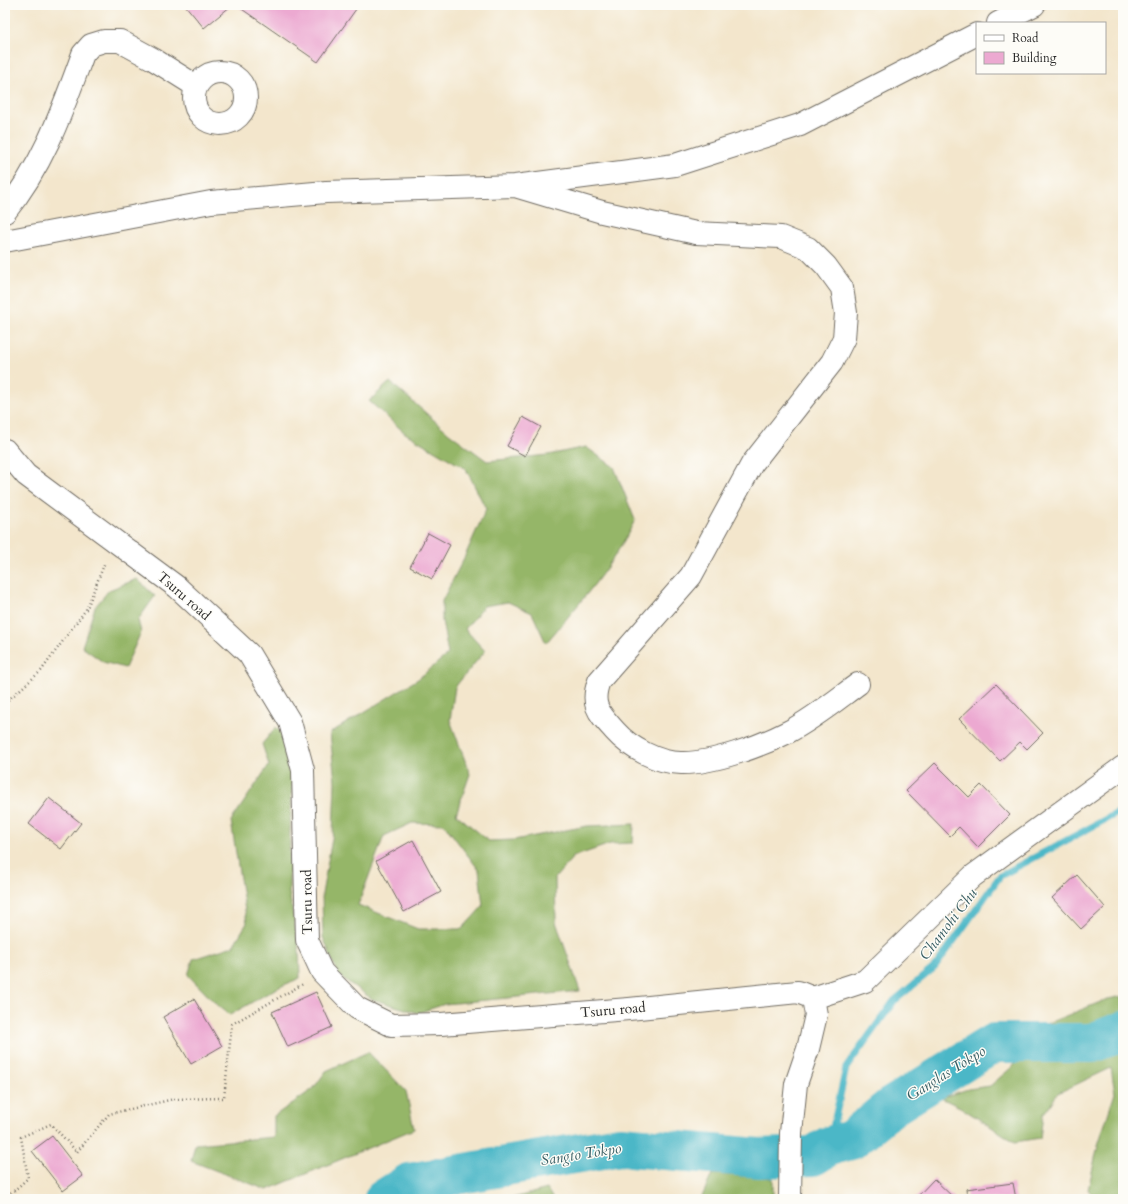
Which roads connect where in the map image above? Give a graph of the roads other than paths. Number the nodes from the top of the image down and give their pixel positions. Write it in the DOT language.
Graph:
graph roads {
  1 [pos="1034,5"];
  2 [pos="1000,22"];
  3 [pos="976,35"];
  4 [pos="196,86"];
  5 [pos="515,186"];
  6 [pos="5,212"];
  7 [pos="5,241"];
  8 [pos="5,450"];
  9 [pos="858,684"];
  10 [pos="1123,767"];
  11 [pos="813,998"];
  12 [pos="790,1192"];
  1 -- 2 [label="street"];
  3 -- 5 [label="street"];
  4 -- 6 [label="street"];
  5 -- 7 [label="street"];
  5 -- 9 [label="street"];
  8 -- 11 [label="street, Tsuru road"];
  10 -- 11 [label="street"];
  11 -- 12 [label="street"];
}
